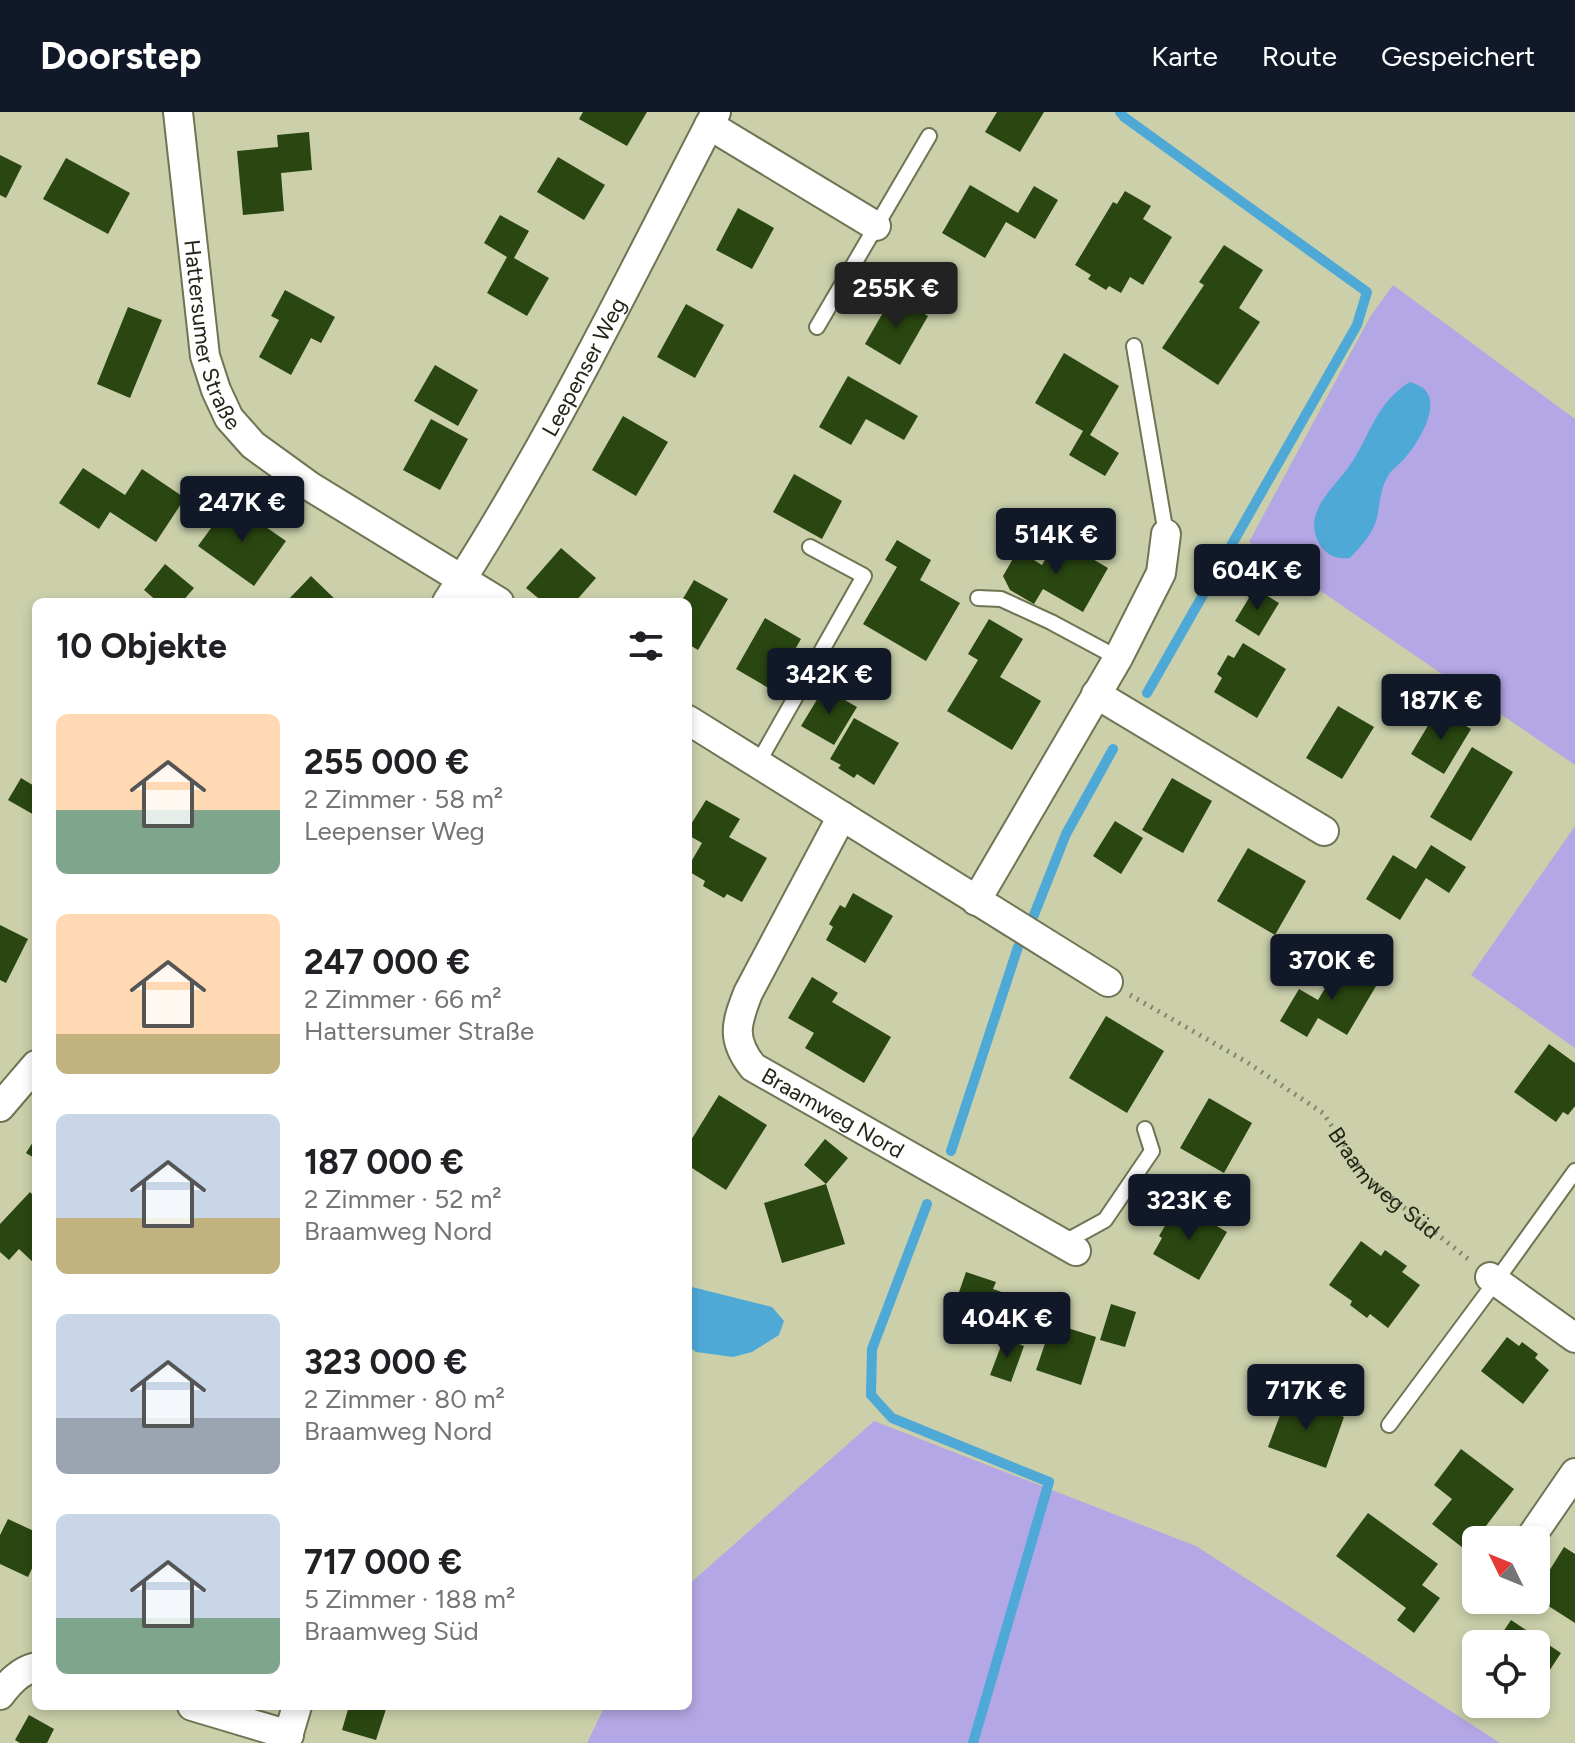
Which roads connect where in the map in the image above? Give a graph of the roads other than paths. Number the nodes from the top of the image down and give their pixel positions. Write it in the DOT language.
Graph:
graph roads {
  1 [pos="178,112"];
  2 [pos="712,118"];
  3 [pos="929,136"];
  4 [pos="876,226"];
  5 [pos="817,327"];
  6 [pos="1134,346"];
  7 [pos="1166,534"];
  8 [pos="810,547"];
  9 [pos="454,590"];
  10 [pos="484,598"];
  11 [pos="978,598"];
  12 [pos="1118,658"];
  13 [pos="1096,694"];
  14 [pos="692,722"];
  15 [pos="758,763"];
  16 [pos="842,816"];
  17 [pos="1324,831"];
  18 [pos="976,901"];
  19 [pos="1108,982"];
  20 [pos="32,1070"];
  21 [pos="0,1107"];
  22 [pos="1145,1129"];
  23 [pos="1575,1171"];
  24 [pos="1070,1247"];
  25 [pos="1493,1279"];
  26 [pos="1575,1338"];
  27 [pos="1389,1425"];
  28 [pos="1575,1473"];
  29 [pos="1539,1526"];
  30 [pos="32,1668"];
  31 [pos="0,1695"];
  32 [pos="204,1710"];
  33 [pos="296,1710"];
  34 [pos="287,1739"];
  1 -- 9 [label="street, Hattersumer Straße"];
  2 -- 4 [label="street, Leepenser Weg"];
  2 -- 9 [label="street, Leepenser Weg"];
  3 -- 4 [label="lane"];
  4 -- 5 [label="lane"];
  6 -- 7 [label="lane"];
  7 -- 12 [label="street"];
  8 -- 15 [label="lane"];
  9 -- 10 [label="street"];
  11 -- 12 [label="lane"];
  12 -- 13 [label="street"];
  13 -- 17 [label="street"];
  13 -- 18 [label="street"];
  14 -- 15 [label="street"];
  15 -- 16 [label="street"];
  16 -- 18 [label="street"];
  16 -- 24 [label="street, Braamweg Nord"];
  18 -- 19 [label="street"];
  20 -- 21 [label="street"];
  22 -- 24 [label="lane"];
  23 -- 25 [label="lane"];
  25 -- 26 [label="street"];
  25 -- 27 [label="lane"];
  28 -- 29 [label="street"];
  30 -- 31 [label="street"];
  32 -- 34 [label="street"];
  33 -- 34 [label="street"];
}
